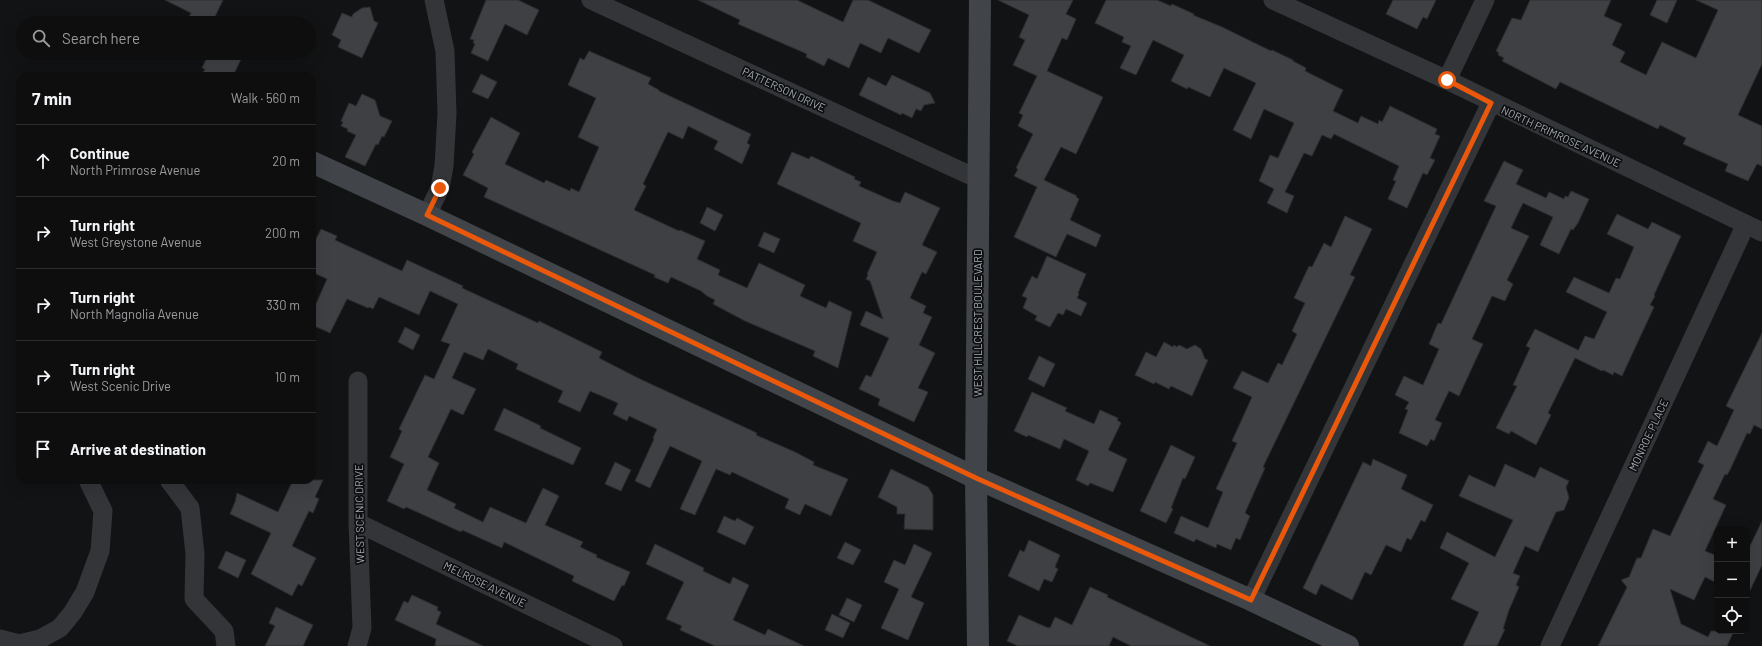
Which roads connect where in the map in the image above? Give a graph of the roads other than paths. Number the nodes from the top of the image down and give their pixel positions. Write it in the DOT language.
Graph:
graph roads {
  1 [pos="434,0"];
  2 [pos="591,0"];
  3 [pos="980,0"];
  4 [pos="1273,0"];
  5 [pos="1485,0"];
  6 [pos="1447,80"];
  7 [pos="1491,103"];
  8 [pos="316,164"];
  9 [pos="978,179"];
  10 [pos="427,215"];
  11 [pos="1754,228"];
  12 [pos="358,381"];
  13 [pos="976,478"];
  14 [pos="90,484"];
  15 [pos="172,484"];
  16 [pos="358,523"];
  17 [pos="1251,600"];
  18 [pos="0,639"];
  19 [pos="226,646"];
  20 [pos="357,646"];
  21 [pos="613,646"];
  22 [pos="978,646"];
  23 [pos="1348,646"];
  24 [pos="1550,646"];
  1 -- 10 [label="street"];
  2 -- 9 [label="street, PATTERSON DRIVE"];
  3 -- 9 [label="street, WEST HILLCREST BOULEVARD"];
  4 -- 6 [label="street, NORTH PRIMROSE AVENUE"];
  5 -- 6 [label="street"];
  6 -- 7 [label="street, NORTH PRIMROSE AVENUE"];
  7 -- 11 [label="street, NORTH PRIMROSE AVENUE"];
  7 -- 17 [label="street"];
  8 -- 10 [label="street"];
  9 -- 13 [label="street, WEST HILLCREST BOULEVARD"];
  10 -- 13 [label="street"];
  11 -- 24 [label="street, MONROE PLACE"];
  12 -- 16 [label="street, WEST SCENIC DRIVE"];
  13 -- 17 [label="street"];
  13 -- 22 [label="street, WEST HILLCREST BOULEVARD"];
  14 -- 18 [label="street"];
  15 -- 19 [label="street"];
  16 -- 20 [label="street, WEST SCENIC DRIVE"];
  16 -- 21 [label="street, MELROSE AVENUE"];
  17 -- 23 [label="street"];
}
